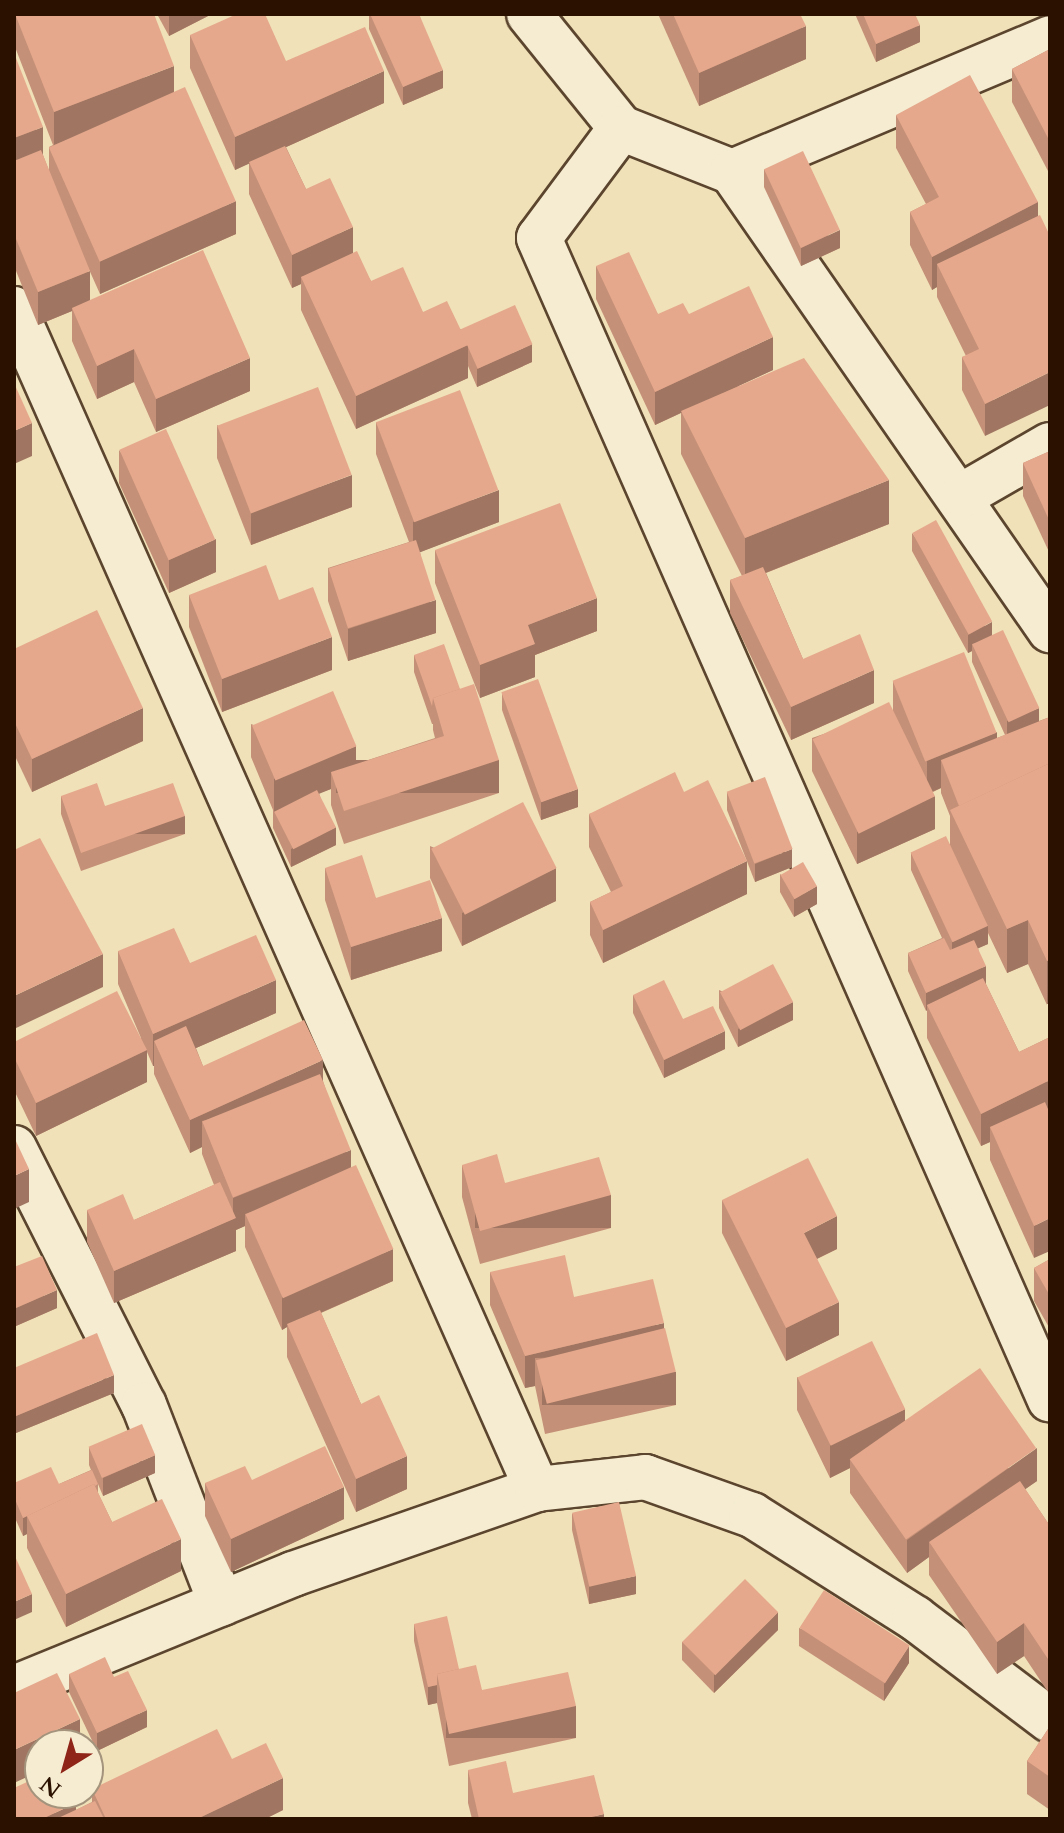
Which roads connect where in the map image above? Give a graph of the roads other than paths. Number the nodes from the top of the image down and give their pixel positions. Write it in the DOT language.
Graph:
graph roads {
  1 [pos="529,14"];
  2 [pos="1050,38"];
  3 [pos="621,128"];
  4 [pos="732,172"];
  5 [pos="14,309"];
  6 [pos="1050,445"];
  7 [pos="963,495"];
  8 [pos="1050,630"];
  9 [pos="14,1148"];
  10 [pos="1050,1400"];
  11 [pos="537,1489"];
  12 [pos="221,1604"];
  13 [pos="14,1688"];
  14 [pos="1050,1720"];
  1 -- 3 [label="street"];
  2 -- 4 [label="street"];
  3 -- 4 [label="street"];
  3 -- 10 [label="street"];
  4 -- 7 [label="street"];
  5 -- 11 [label="street"];
  6 -- 7 [label="street"];
  7 -- 8 [label="street"];
  9 -- 12 [label="street"];
  11 -- 12 [label="street"];
  11 -- 14 [label="street"];
  12 -- 13 [label="street"];
}
